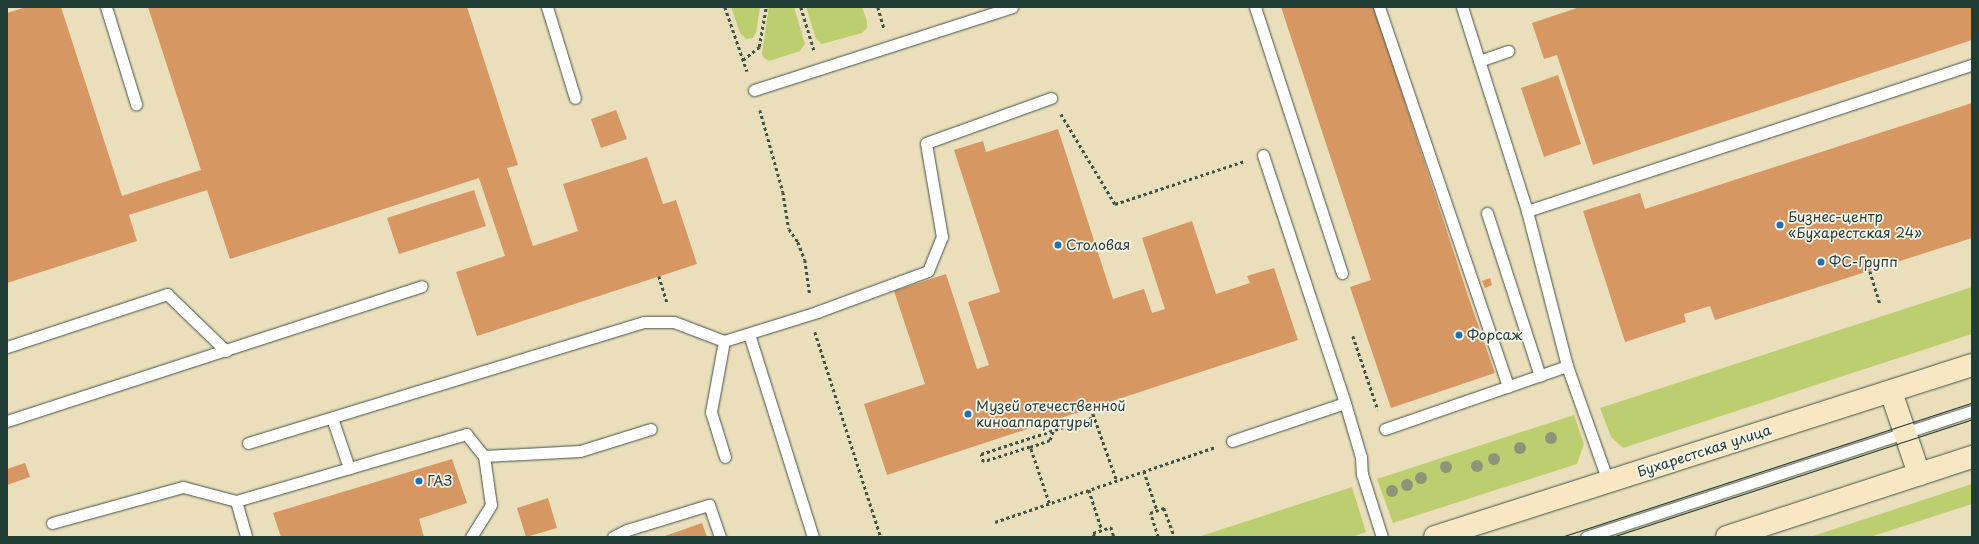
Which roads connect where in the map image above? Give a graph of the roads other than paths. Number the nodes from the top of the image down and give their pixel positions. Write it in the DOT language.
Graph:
graph roads {
  1 [pos="106,7"];
  2 [pos="547,7"];
  3 [pos="1012,7"];
  4 [pos="1254,7"];
  5 [pos="1379,7"];
  6 [pos="1462,7"];
  7 [pos="1508,51"];
  8 [pos="1479,61"];
  9 [pos="1972,65"];
  10 [pos="754,90"];
  11 [pos="575,98"];
  12 [pos="1051,98"];
  13 [pos="136,104"];
  14 [pos="1263,155"];
  15 [pos="1526,211"];
  16 [pos="1487,213"];
  17 [pos="1342,273"];
  18 [pos="422,286"];
  19 [pos="749,334"];
  20 [pos="724,341"];
  21 [pos="7,348"];
  22 [pos="226,351"];
  23 [pos="1972,365"];
  24 [pos="1567,366"];
  25 [pos="1540,376"];
  26 [pos="1508,387"];
  27 [pos="1891,392"];
  28 [pos="1345,403"];
  29 [pos="1972,411"];
  30 [pos="332,418"];
  31 [pos="7,422"];
  32 [pos="650,429"];
  33 [pos="1385,429"];
  34 [pos="1905,433"];
  35 [pos="1232,441"];
  36 [pos="248,443"];
  37 [pos="484,456"];
  38 [pos="725,457"];
  39 [pos="1972,457"];
  40 [pos="349,468"];
  41 [pos="1919,474"];
  42 [pos="1608,482"];
  43 [pos="236,501"];
  44 [pos="52,523"];
  45 [pos="246,537"];
  46 [pos="471,537"];
  47 [pos="612,537"];
  48 [pos="720,537"];
  49 [pos="813,537"];
  50 [pos="1382,537"];
  51 [pos="1435,537"];
  52 [pos="1586,537"];
  53 [pos="1727,537"];
  1 -- 13 [label="lane"];
  2 -- 11 [label="lane"];
  3 -- 10 [label="lane"];
  4 -- 17 [label="lane"];
  5 -- 26 [label="lane"];
  6 -- 8 [label="lane"];
  7 -- 8 [label="lane"];
  8 -- 15 [label="lane"];
  9 -- 15 [label="lane"];
  12 -- 19 [label="lane"];
  14 -- 28 [label="lane"];
  15 -- 24 [label="lane"];
  16 -- 25 [label="lane"];
  18 -- 22 [label="lane"];
  19 -- 20 [label="lane"];
  19 -- 49 [label="lane"];
  20 -- 30 [label="lane"];
  20 -- 38 [label="lane"];
  21 -- 22 [label="lane"];
  22 -- 31 [label="lane"];
  23 -- 27 [label="main road, Бухарестская улица"];
  24 -- 25 [label="lane"];
  24 -- 42 [label="lane"];
  25 -- 26 [label="lane"];
  26 -- 33 [label="lane"];
  27 -- 34 [label="main road"];
  27 -- 42 [label="main road, Бухарестская улица"];
  28 -- 35 [label="lane"];
  28 -- 50 [label="lane"];
  29 -- 34 [label="lane"];
  30 -- 36 [label="lane"];
  30 -- 40 [label="lane"];
  32 -- 37 [label="lane"];
  34 -- 41 [label="main road"];
  34 -- 52 [label="lane"];
  37 -- 40 [label="lane"];
  37 -- 46 [label="lane"];
  39 -- 41 [label="main road"];
  40 -- 43 [label="lane"];
  41 -- 53 [label="main road"];
  42 -- 51 [label="main road, Бухарестская улица"];
  43 -- 44 [label="lane"];
  43 -- 45 [label="lane"];
  47 -- 48 [label="lane"];
}
